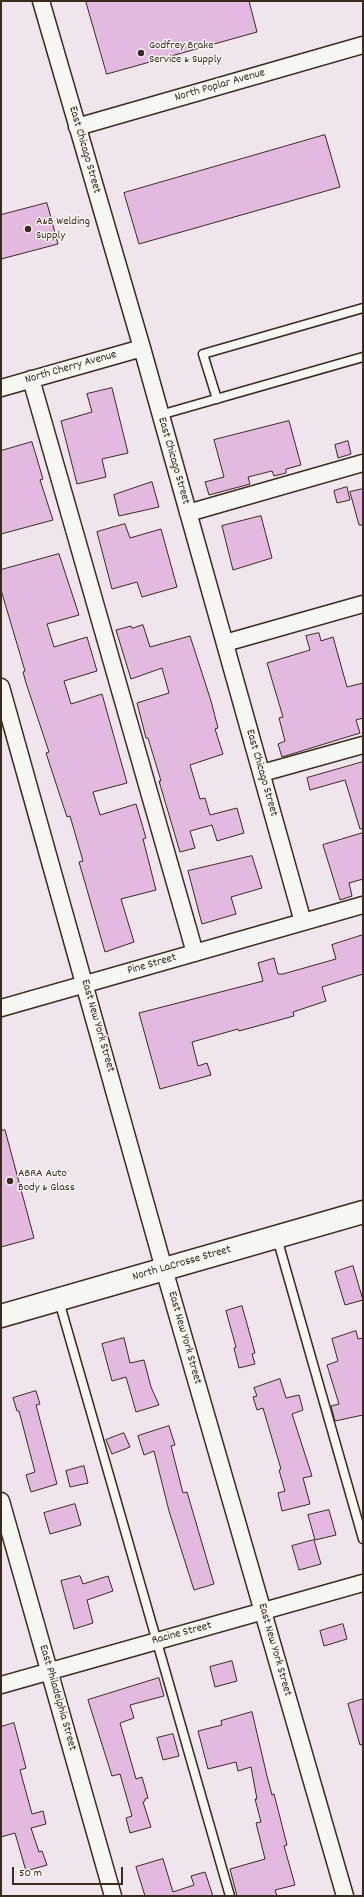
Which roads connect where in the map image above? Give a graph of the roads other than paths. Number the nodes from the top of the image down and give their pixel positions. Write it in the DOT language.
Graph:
graph roads {
  1 [pos="41,1"];
  2 [pos="363,45"];
  3 [pos="77,127"];
  4 [pos="363,308"];
  5 [pos="142,348"];
  6 [pos="363,357"];
  7 [pos="32,379"];
  8 [pos="1,388"];
  9 [pos="217,399"];
  10 [pos="160,415"];
  11 [pos="363,463"];
  12 [pos="188,513"];
  13 [pos="363,604"];
  14 [pos="225,643"];
  15 [pos="1,687"];
  16 [pos="363,745"];
  17 [pos="262,773"];
  18 [pos="363,905"];
  19 [pos="303,922"];
  20 [pos="195,953"];
  21 [pos="85,984"];
  22 [pos="1,1008"];
  23 [pos="363,1212"];
  24 [pos="276,1237"];
  25 [pos="164,1269"];
  26 [pos="59,1299"];
  27 [pos="1,1316"];
  28 [pos="1,1501"];
  29 [pos="363,1539"];
  30 [pos="363,1583"];
  31 [pos="263,1612"];
  32 [pos="157,1642"];
  33 [pos="50,1671"];
  34 [pos="1,1685"];
  35 [pos="113,1896"];
  36 [pos="230,1896"];
  37 [pos="345,1896"];
  1 -- 3 [label="street, East Chicago Street"];
  2 -- 3 [label="street, North Poplar Avenue"];
  3 -- 5 [label="street, East Chicago Street"];
  4 -- 9 [label="lane"];
  5 -- 7 [label="street, North Cherry Avenue"];
  5 -- 10 [label="street, East Chicago Street"];
  6 -- 9 [label="lane"];
  7 -- 8 [label="street, North Cherry Avenue"];
  7 -- 20 [label="street"];
  9 -- 10 [label="lane"];
  10 -- 12 [label="street, East Chicago Street"];
  11 -- 12 [label="street"];
  12 -- 14 [label="street, East Chicago Street"];
  13 -- 14 [label="street"];
  14 -- 17 [label="street, East Chicago Street"];
  15 -- 21 [label="street, East New York Street"];
  16 -- 17 [label="street"];
  17 -- 19 [label="street, East Chicago Street"];
  18 -- 19 [label="street, Pine Street"];
  19 -- 20 [label="street, Pine Street"];
  20 -- 21 [label="street, Pine Street"];
  21 -- 22 [label="street, Pine Street"];
  21 -- 25 [label="street, East New York Street"];
  23 -- 24 [label="main road, North LaCrosse Street"];
  24 -- 25 [label="main road, North LaCrosse Street"];
  24 -- 29 [label="lane"];
  25 -- 26 [label="main road, North LaCrosse Street"];
  25 -- 31 [label="street, East New York Street"];
  26 -- 27 [label="main road, North LaCrosse Street"];
  26 -- 32 [label="lane"];
  28 -- 33 [label="street, East Philadelphia Street"];
  30 -- 31 [label="street, Racine Street"];
  31 -- 32 [label="street, Racine Street"];
  31 -- 37 [label="street, East New York Street"];
  32 -- 33 [label="street, Racine Street"];
  32 -- 36 [label="lane"];
  33 -- 34 [label="street, Racine Street"];
  33 -- 35 [label="street, East Philadelphia Street"];
}
